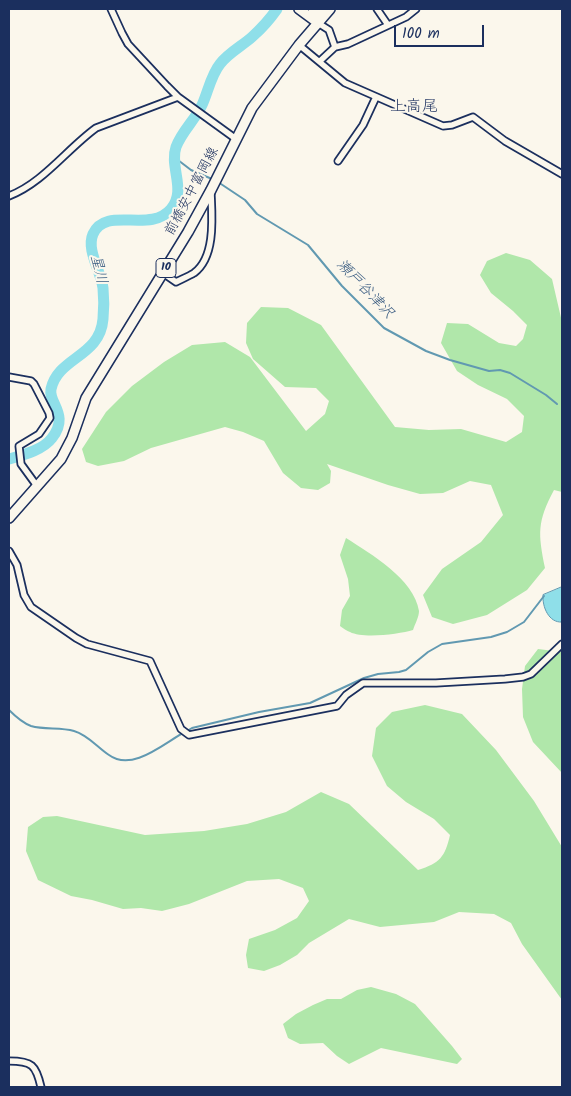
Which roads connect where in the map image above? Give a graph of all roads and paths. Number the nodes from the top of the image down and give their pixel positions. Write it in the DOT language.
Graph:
graph roads {
  1 [pos="111,9"];
  2 [pos="299,9"];
  3 [pos="313,9"];
  4 [pos="377,9"];
  5 [pos="416,9"];
  6 [pos="324,16"];
  7 [pos="388,25"];
  8 [pos="299,45"];
  9 [pos="335,47"];
  10 [pos="320,61"];
  11 [pos="178,96"];
  12 [pos="376,97"];
  13 [pos="236,139"];
  14 [pos="338,161"];
  15 [pos="562,174"];
  16 [pos="211,190"];
  17 [pos="9,196"];
  18 [pos="163,274"];
  19 [pos="9,377"];
  20 [pos="37,486"];
  21 [pos="9,518"];
  22 [pos="9,552"];
  23 [pos="562,644"];
  24 [pos="9,1061"];
  25 [pos="41,1087"];
  1 -- 11 [label="street"];
  2 -- 6 [label="main road"];
  3 -- 6 [label="main road"];
  4 -- 7 [label="street"];
  5 -- 7 [label="street"];
  6 -- 8 [label="main road, 前橋安中富岡線 / 10"];
  6 -- 9 [label="street"];
  7 -- 9 [label="street"];
  8 -- 10 [label="street"];
  8 -- 13 [label="main road, 前橋安中富岡線 / 10"];
  9 -- 10 [label="street"];
  10 -- 12 [label="street"];
  11 -- 13 [label="street"];
  11 -- 17 [label="street"];
  12 -- 14 [label="street"];
  12 -- 15 [label="street"];
  13 -- 16 [label="main road, 前橋安中富岡線 / 10"];
  16 -- 18 [label="main road, 前橋安中富岡線 / 10"];
  16 -- 18 [label="street"];
  18 -- 20 [label="main road, 前橋安中富岡線 / 10"];
  19 -- 20 [label="street"];
  20 -- 21 [label="main road, 前橋安中富岡線 / 10"];
  22 -- 23 [label="street"];
  24 -- 25 [label="street"];
}
